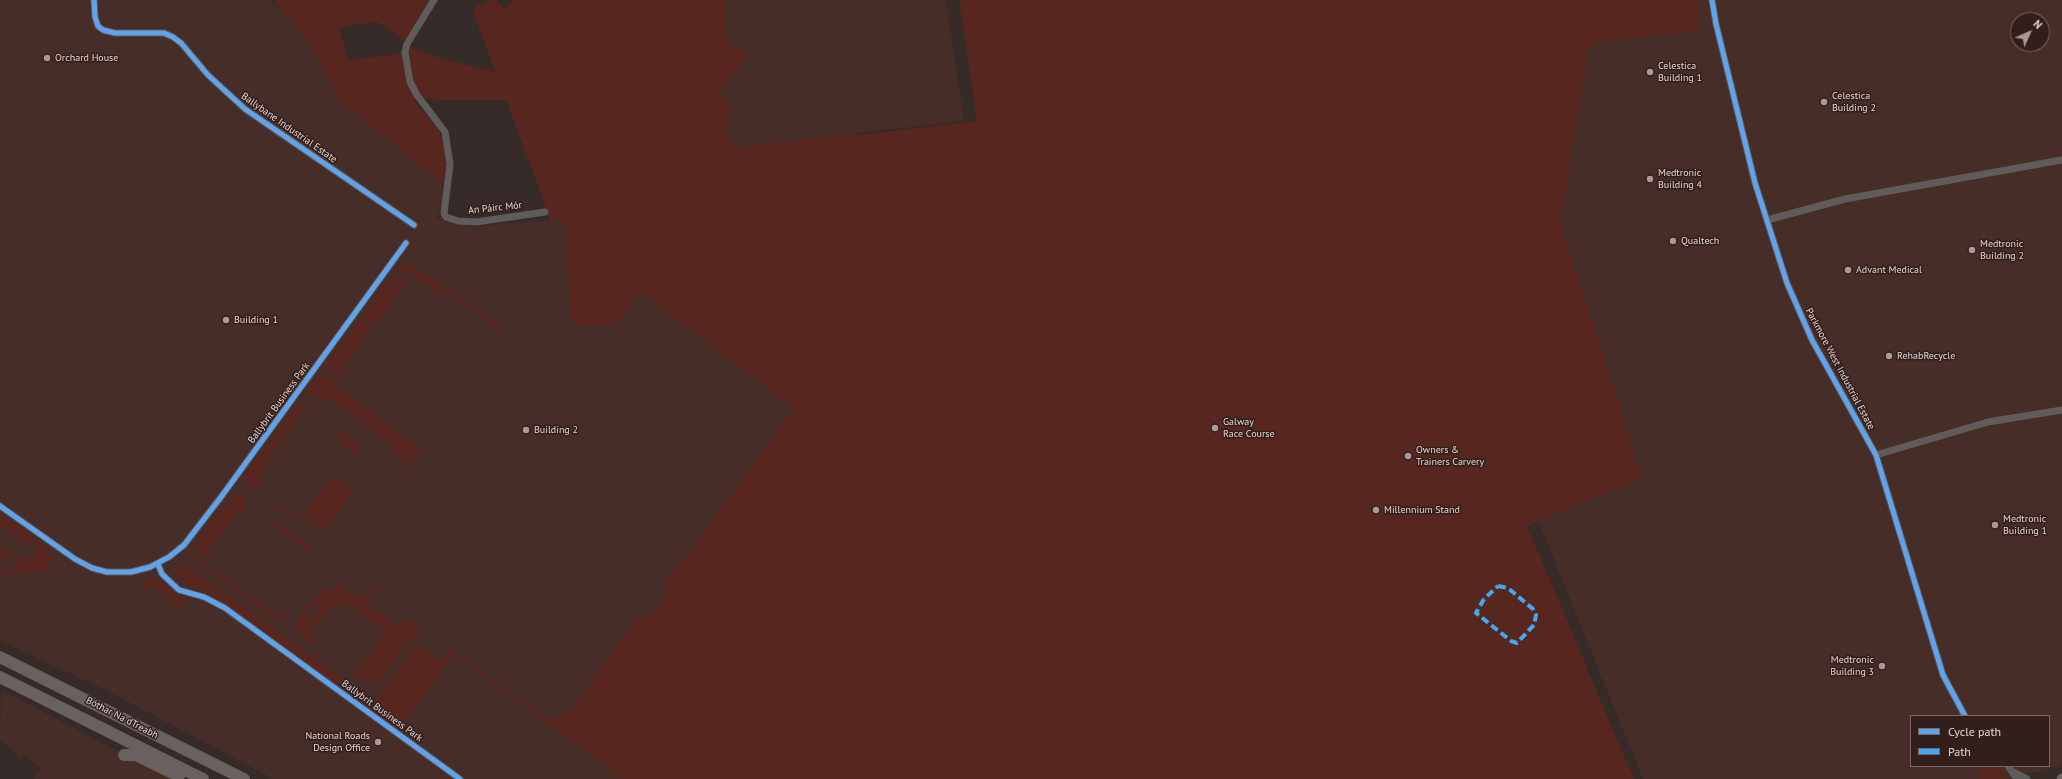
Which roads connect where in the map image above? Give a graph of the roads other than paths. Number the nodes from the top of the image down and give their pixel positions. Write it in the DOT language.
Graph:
graph roads {
  1 [pos="94,0"];
  2 [pos="434,0"];
  3 [pos="1712,0"];
  4 [pos="2062,160"];
  5 [pos="545,212"];
  6 [pos="1767,220"];
  7 [pos="414,225"];
  8 [pos="406,243"];
  9 [pos="2062,410"];
  10 [pos="1876,455"];
  11 [pos="0,506"];
  12 [pos="158,564"];
  13 [pos="0,657"];
  14 [pos="0,677"];
  15 [pos="1964,715"];
  16 [pos="124,755"];
  17 [pos="2010,769"];
  18 [pos="185,779"];
  19 [pos="203,779"];
  20 [pos="244,779"];
  21 [pos="460,779"];
  22 [pos="2017,779"];
  23 [pos="2027,779"];
  1 -- 7 [label="street, Ballybane Industrial Estate"];
  2 -- 5 [label="street, An Páirc Mór"];
  3 -- 6 [label="street, Parkmore West Industrial Estate"];
  4 -- 6 [label="street"];
  6 -- 10 [label="street, Parkmore West Industrial Estate"];
  8 -- 12 [label="street, Ballybrit Business Park"];
  9 -- 10 [label="street"];
  10 -- 15 [label="street, Parkmore West Industrial Estate"];
  11 -- 12 [label="street, Ballybrit Business Park"];
  12 -- 21 [label="street, Ballybrit Business Park"];
  13 -- 20 [label="highway, Bóthar Na dTreabh"];
  14 -- 19 [label="highway, Bóthar Na dTreabh"];
  16 -- 18 [label="highway"];
  17 -- 22 [label="street"];
  17 -- 23 [label="street"];
}
